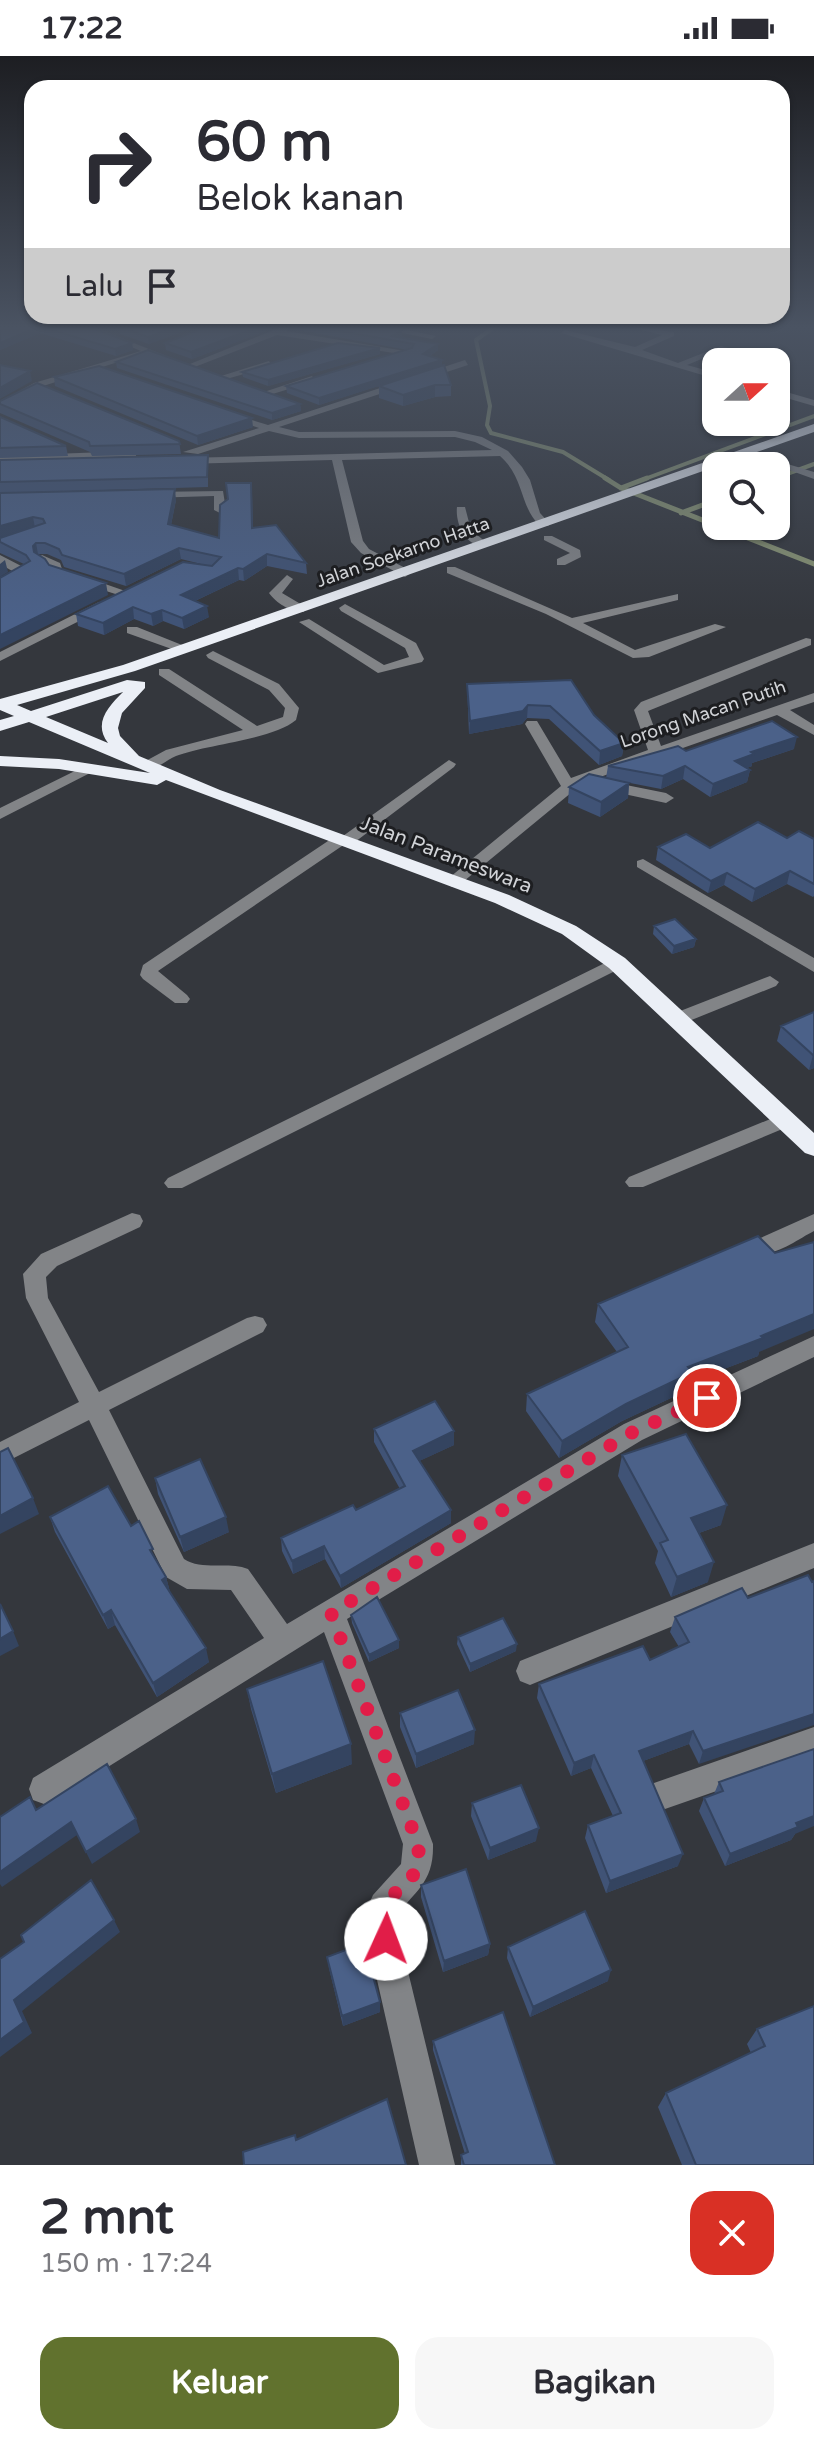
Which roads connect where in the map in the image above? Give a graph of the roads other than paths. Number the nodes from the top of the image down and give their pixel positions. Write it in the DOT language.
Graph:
graph roads {
  1 [pos="259,424"];
  2 [pos="278,424"];
  3 [pos="269,428"];
  4 [pos="814,428"];
  5 [pos="814,440"];
  6 [pos="183,445"];
  7 [pos="61,446"];
  8 [pos="198,451"];
  9 [pos="781,452"];
  10 [pos="504,453"];
  11 [pos="85,457"];
  12 [pos="336,457"];
  13 [pos="0,462"];
  14 [pos="790,467"];
  15 [pos="810,474"];
  16 [pos="702,481"];
  17 [pos="141,495"];
  18 [pos="461,509"];
  19 [pos="220,510"];
  20 [pos="546,531"];
  21 [pos="483,545"];
  22 [pos="0,559"];
  23 [pos="42,559"];
  24 [pos="561,562"];
  25 [pos="451,570"];
  26 [pos="405,573"];
  27 [pos="287,579"];
  28 [pos="0,584"];
  29 [pos="138,587"];
  30 [pos="125,593"];
  31 [pos="674,597"];
  32 [pos="345,608"];
  33 [pos="303,616"];
  34 [pos="570,622"];
  35 [pos="720,627"];
  36 [pos="132,630"];
  37 [pos="806,642"];
  38 [pos="185,649"];
  39 [pos="213,655"];
  40 [pos="0,657"];
  41 [pos="156,675"];
  42 [pos="814,697"];
  43 [pos="0,707"];
  44 [pos="778,709"];
  45 [pos="30,717"];
  46 [pos="532,724"];
  47 [pos="0,726"];
  48 [pos="255,731"];
  49 [pos="814,731"];
  50 [pos="656,751"];
  51 [pos="0,761"];
  52 [pos="449,764"];
  53 [pos="147,766"];
  54 [pos="87,769"];
  55 [pos="573,783"];
  56 [pos="214,794"];
  57 [pos="666,798"];
  58 [pos="0,814"];
  59 [pos="343,841"];
  60 [pos="643,864"];
  61 [pos="452,882"];
  62 [pos="617,963"];
  63 [pos="814,966"];
  64 [pos="770,982"];
  65 [pos="181,999"];
  66 [pos="677,1019"];
  67 [pos="785,1120"];
  68 [pos="813,1144"];
  69 [pos="636,1182"];
  70 [pos="175,1183"];
  71 [pos="132,1221"];
  72 [pos="814,1222"];
  73 [pos="764,1246"];
  74 [pos="255,1325"];
  75 [pos="814,1346"];
  76 [pos="94,1406"];
  77 [pos="0,1454"];
  78 [pos="814,1555"];
  79 [pos="331,1613"];
  80 [pos="283,1642"];
  81 [pos="530,1671"];
  82 [pos="814,1742"];
  83 [pos="44,1789"];
  84 [pos="665,1794"];
  85 [pos="437,2165"];
  1 -- 3 [label="street"];
  2 -- 3 [label="street"];
  3 -- 8 [label="street"];
  3 -- 10 [label="street"];
  4 -- 20 [label="highway, Jalan Soekarno Hatta"];
  5 -- 9 [label="highway"];
  6 -- 8 [label="street"];
  7 -- 11 [label="street"];
  8 -- 12 [label="street"];
  10 -- 12 [label="street"];
  10 -- 20 [label="street"];
  11 -- 13 [label="street"];
  11 -- 13 [label="street"];
  12 -- 26 [label="street"];
  14 -- 15 [label="street"];
  16 -- 20 [label="highway, Jalan Soekarno Hatta"];
  17 -- 19 [label="street"];
  18 -- 21 [label="street"];
  20 -- 21 [label="highway, Jalan Soekarno Hatta"];
  20 -- 24 [label="street"];
  20 -- 25 [label="highway, Jalan Soekarno Hatta"];
  21 -- 26 [label="highway, Jalan Soekarno Hatta"];
  22 -- 28 [label="street"];
  23 -- 30 [label="street"];
  25 -- 32 [label="highway, Jalan Soekarno Hatta"];
  25 -- 34 [label="street"];
  26 -- 33 [label="highway, Jalan Soekarno Hatta"];
  27 -- 33 [label="street"];
  29 -- 30 [label="street"];
  30 -- 40 [label="street"];
  31 -- 34 [label="street"];
  32 -- 33 [label="highway, Jalan Soekarno Hatta"];
  32 -- 33 [label="street"];
  33 -- 38 [label="highway, Jalan Soekarno Hatta"];
  33 -- 39 [label="highway, Jalan Soekarno Hatta"];
  34 -- 35 [label="street"];
  36 -- 38 [label="street"];
  37 -- 50 [label="street"];
  38 -- 43 [label="highway, Jalan Soekarno Hatta"];
  39 -- 41 [label="highway, Jalan Soekarno Hatta"];
  39 -- 48 [label="street"];
  41 -- 45 [label="highway, Jalan Soekarno Hatta"];
  41 -- 48 [label="street"];
  41 -- 53 [label="highway"];
  42 -- 44 [label="street, Lorong Macan Putih"];
  43 -- 45 [label="highway"];
  44 -- 49 [label="street"];
  44 -- 50 [label="street, Lorong Macan Putih"];
  45 -- 47 [label="highway, Jalan Soekarno Hatta"];
  45 -- 53 [label="highway, Jalan Parameswara"];
  46 -- 55 [label="street"];
  48 -- 53 [label="street"];
  50 -- 55 [label="street, Lorong Macan Putih"];
  51 -- 54 [label="highway"];
  52 -- 59 [label="street"];
  53 -- 56 [label="highway, Jalan Parameswara"];
  54 -- 56 [label="highway"];
  54 -- 58 [label="street"];
  55 -- 57 [label="street"];
  55 -- 61 [label="street, Lorong Macan Putih"];
  56 -- 59 [label="highway, Jalan Parameswara"];
  59 -- 61 [label="highway, Jalan Parameswara"];
  59 -- 65 [label="street"];
  60 -- 63 [label="street"];
  61 -- 62 [label="highway, Jalan Parameswara"];
  62 -- 66 [label="highway, Jalan Parameswara"];
  62 -- 70 [label="street"];
  64 -- 66 [label="street"];
  66 -- 67 [label="highway, Jalan Parameswara"];
  67 -- 68 [label="highway, Jalan Parameswara"];
  67 -- 69 [label="street"];
  71 -- 76 [label="street"];
  72 -- 73 [label="street"];
  74 -- 76 [label="street"];
  75 -- 79 [label="street"];
  76 -- 77 [label="street"];
  76 -- 80 [label="street"];
  78 -- 81 [label="street"];
  79 -- 80 [label="street"];
  79 -- 85 [label="street"];
  80 -- 83 [label="street"];
  82 -- 84 [label="street"];
}
